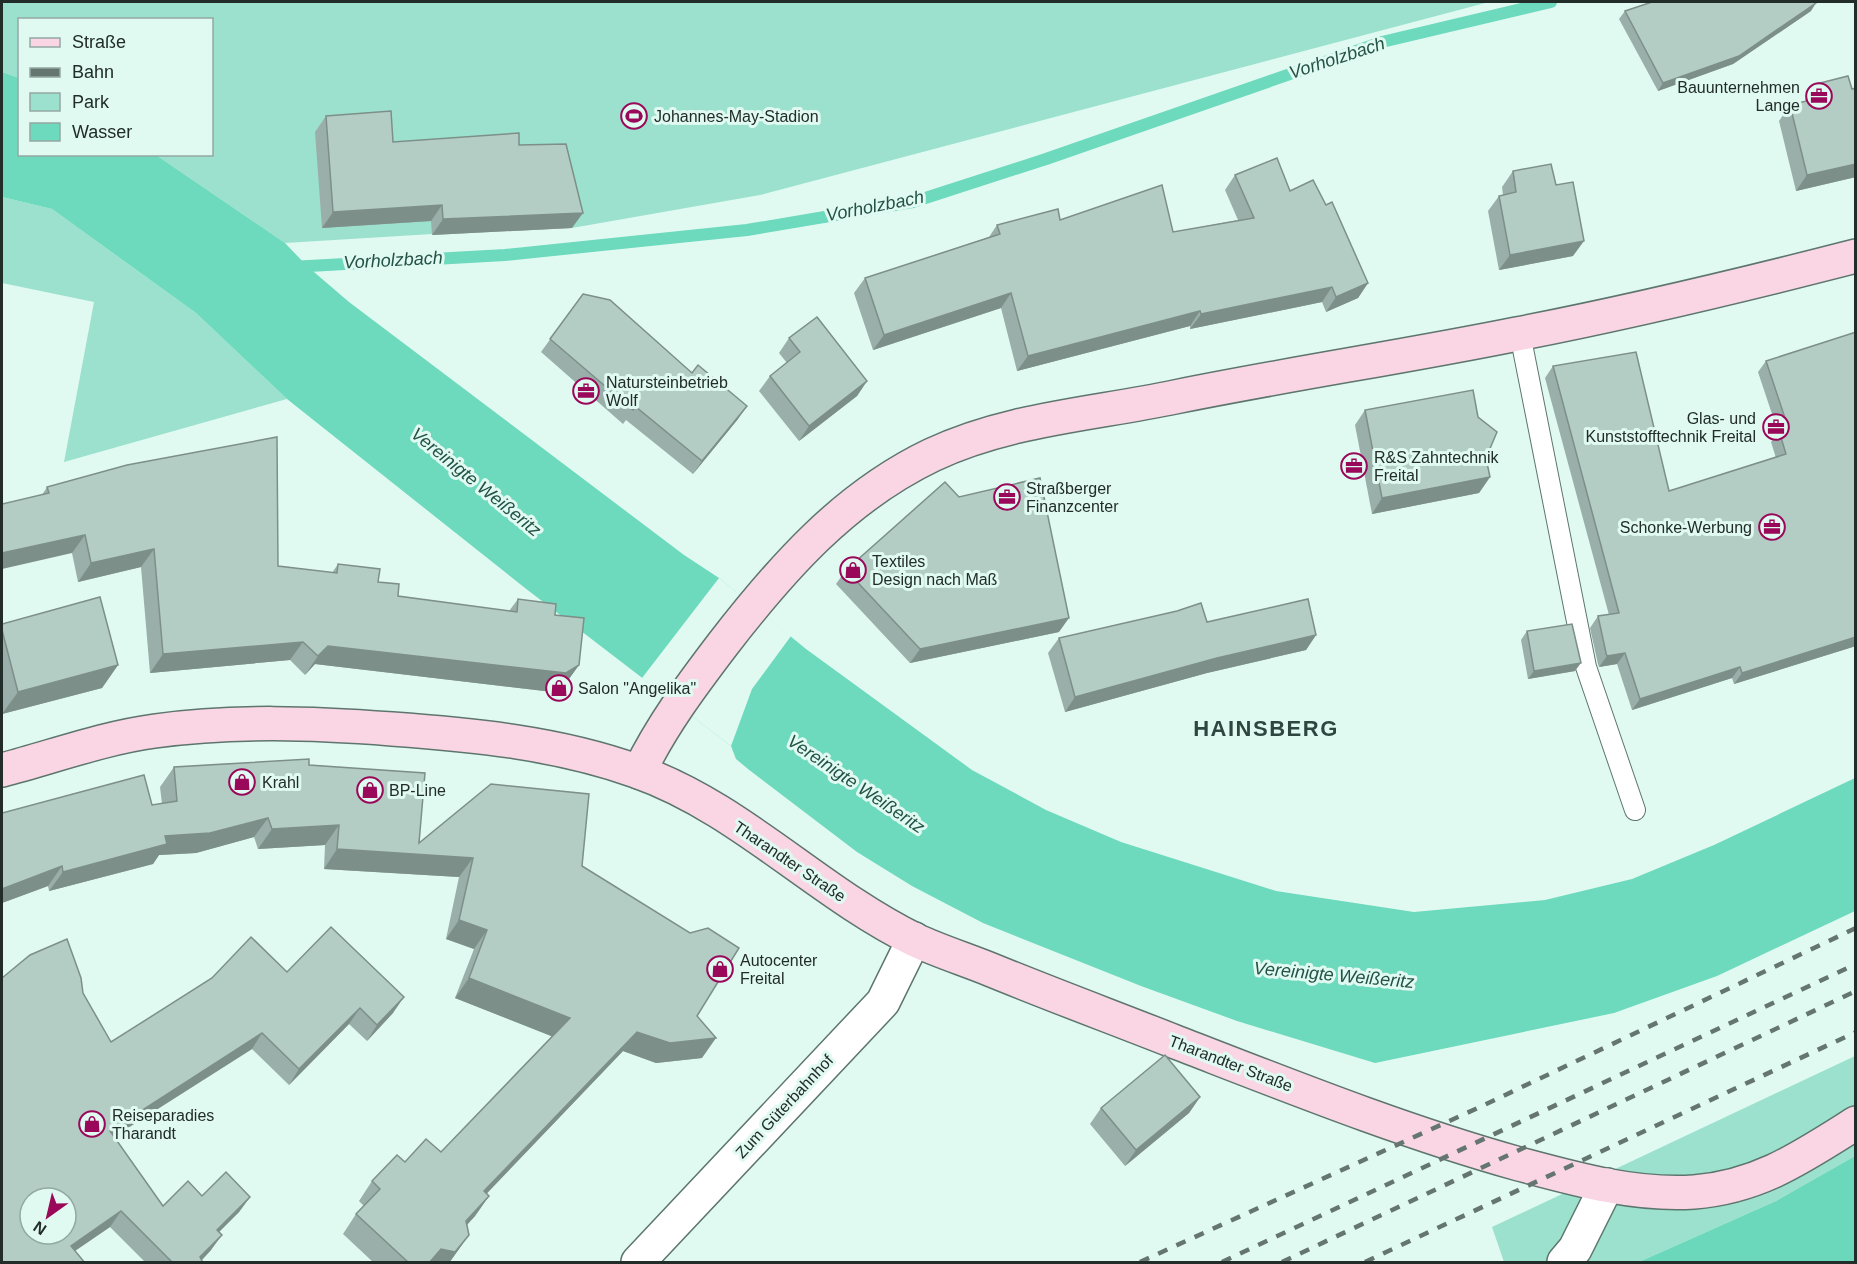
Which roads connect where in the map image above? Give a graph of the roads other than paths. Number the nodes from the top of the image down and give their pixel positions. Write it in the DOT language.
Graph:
graph roads {
  1 [pos="1856,256"];
  2 [pos="1520,334"];
  3 [pos="2,770"];
  4 [pos="639,772"];
  5 [pos="1635,810"];
  6 [pos="914,939"];
  7 [pos="1856,1123"];
  8 [pos="1607,1185"];
  9 [pos="638,1263"];
  10 [pos="1564,1263"];
  1 -- 2 [label="main road"];
  2 -- 4 [label="main road"];
  2 -- 5 [label="lane"];
  3 -- 4 [label="main road, Tharandter Straße"];
  4 -- 6 [label="main road, Tharandter Straße"];
  6 -- 8 [label="main road, Tharandter Straße"];
  6 -- 9 [label="street, Zum Güterbahnhof"];
  7 -- 8 [label="main road, Tharandter Straße"];
  8 -- 10 [label="street"];
}
